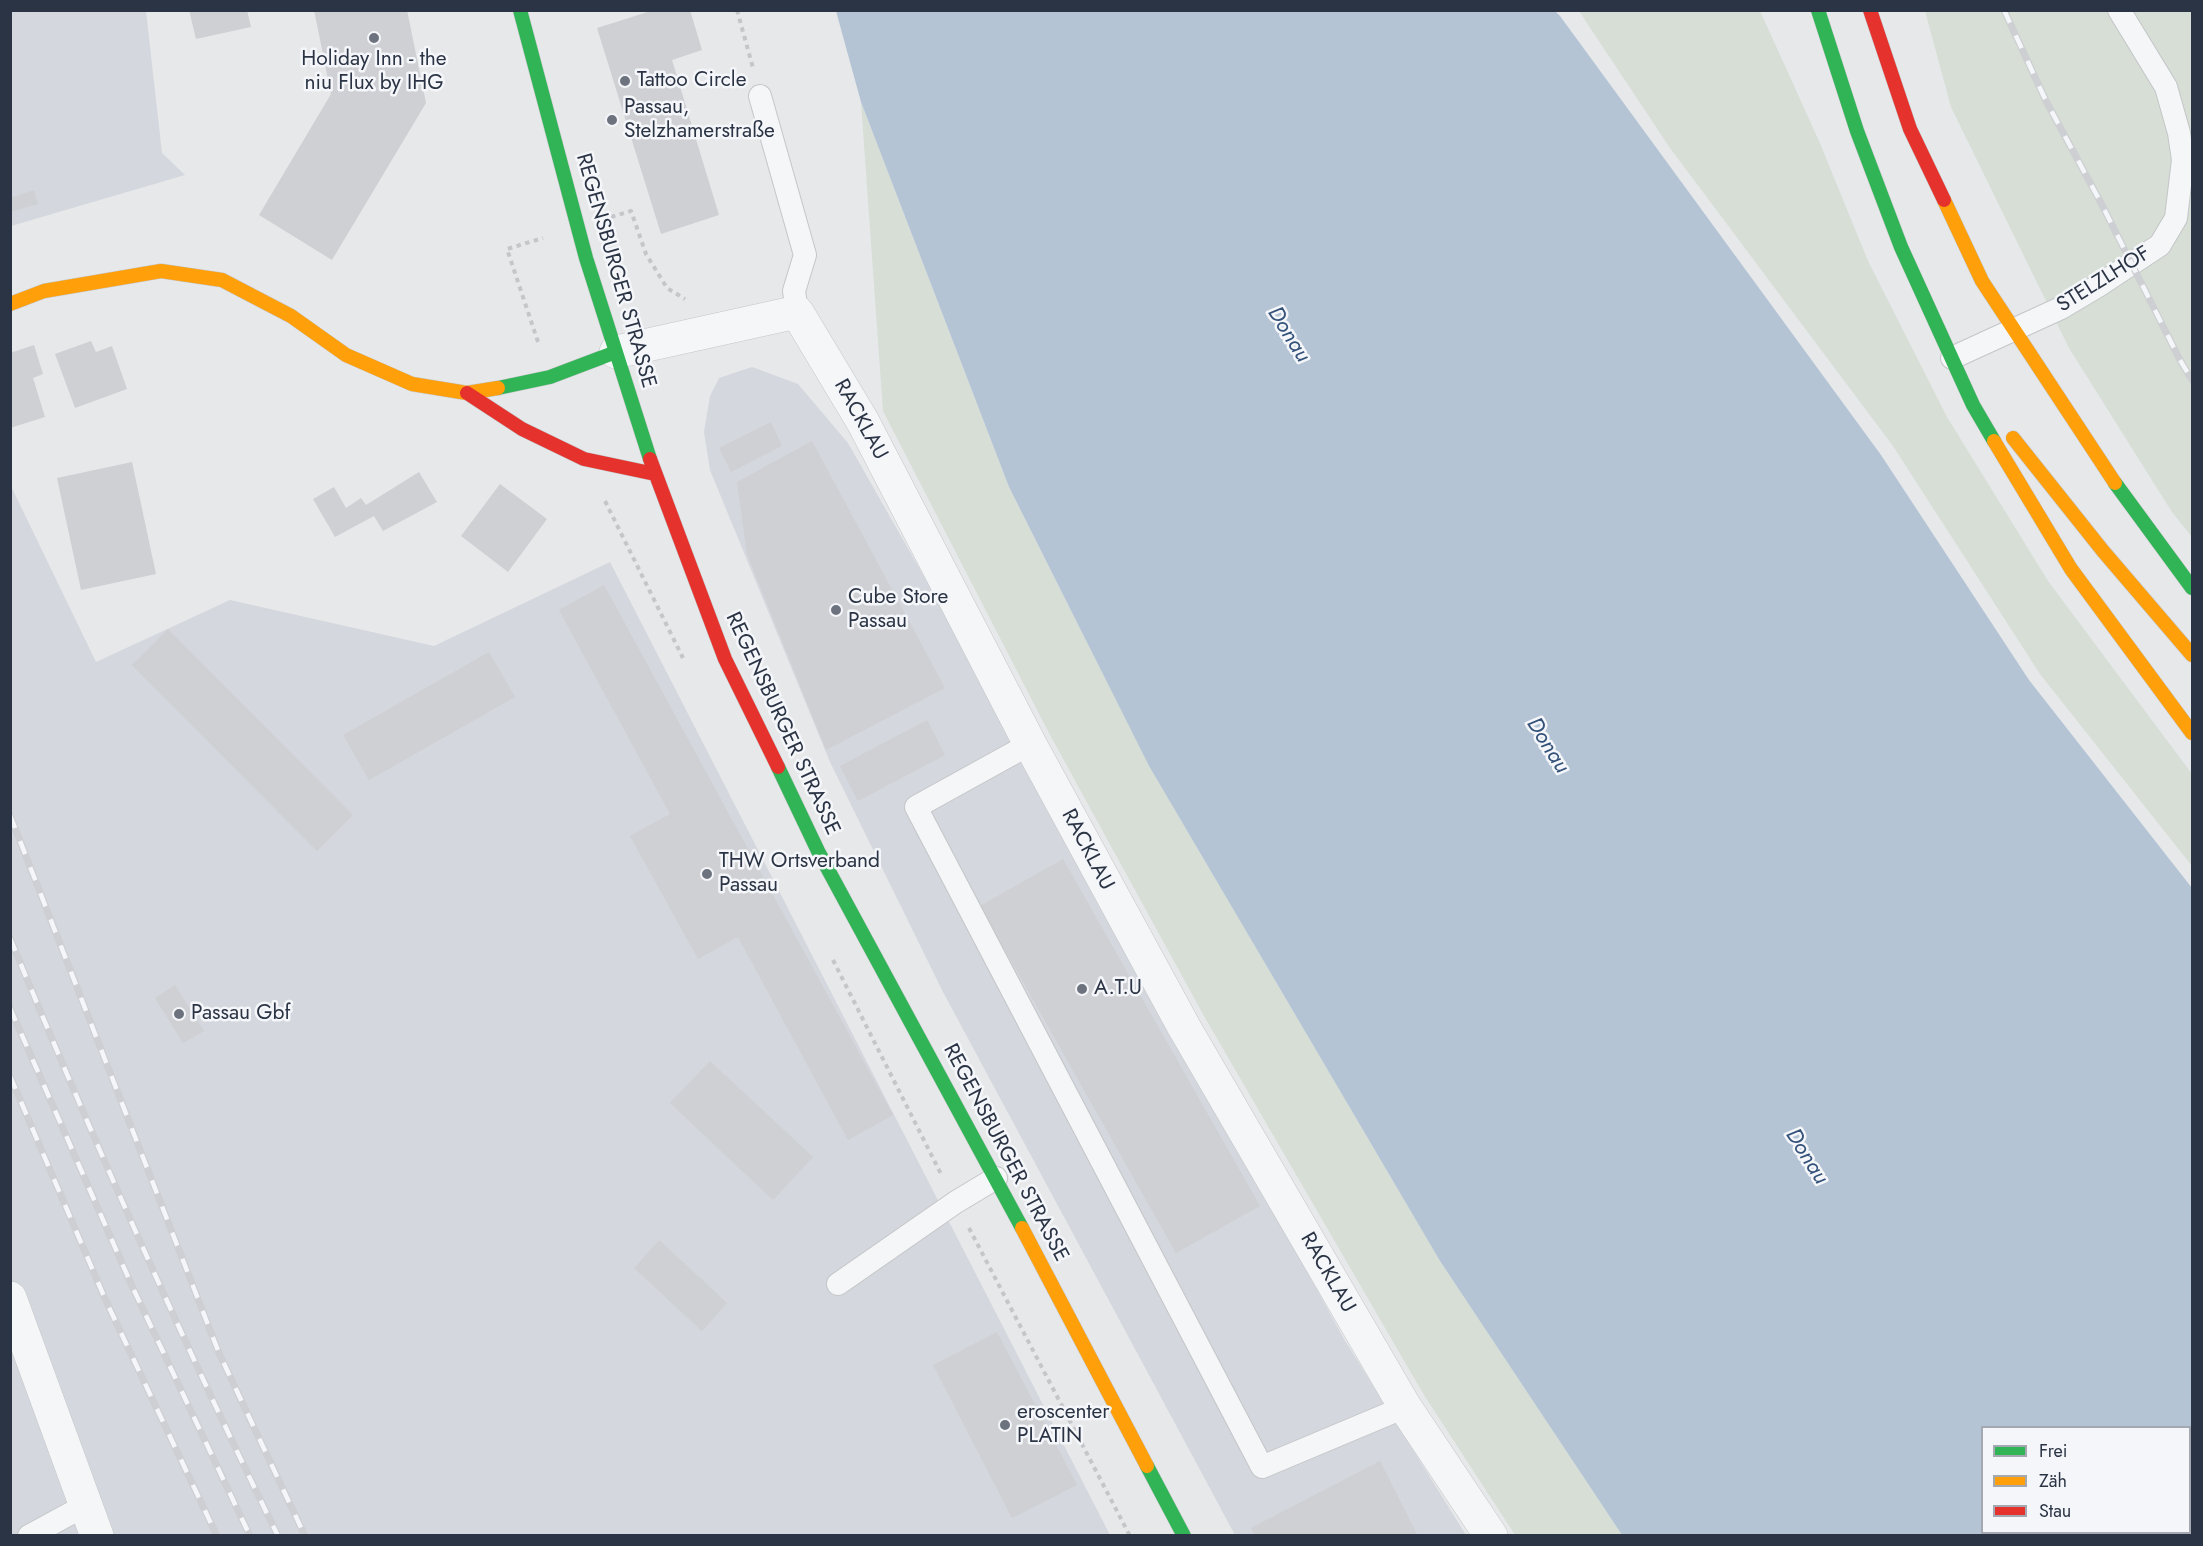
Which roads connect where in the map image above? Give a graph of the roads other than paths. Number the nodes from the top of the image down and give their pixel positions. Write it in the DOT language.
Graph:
graph roads {
  1 [pos="520,10"];
  2 [pos="1818,10"];
  3 [pos="1870,10"];
  4 [pos="2119,10"];
  5 [pos="760,96"];
  6 [pos="10,304"];
  7 [pos="797,312"];
  8 [pos="2012,329"];
  9 [pos="616,352"];
  10 [pos="1952,357"];
  11 [pos="467,393"];
  12 [pos="1992,410"];
  13 [pos="2005,428"];
  14 [pos="655,474"];
  15 [pos="2193,588"];
  16 [pos="2193,655"];
  17 [pos="2193,733"];
  18 [pos="1030,744"];
  19 [pos="996,1178"];
  20 [pos="838,1284"];
  21 [pos="10,1298"];
  22 [pos="1405,1407"];
  23 [pos="86,1505"];
  24 [pos="29,1536"];
  25 [pos="98,1536"];
  26 [pos="1184,1536"];
  27 [pos="1491,1536"];
  1 -- 9 [label="main road, REGENSBURGER STRASSE"];
  2 -- 10 [label="main road"];
  3 -- 8 [label="main road"];
  4 -- 8 [label="lane, STELZLHOF"];
  5 -- 7 [label="lane"];
  6 -- 11 [label="main road"];
  7 -- 9 [label="street"];
  7 -- 18 [label="street, RACKLAU"];
  8 -- 10 [label="lane, STELZLHOF"];
  8 -- 15 [label="main road"];
  9 -- 11 [label="main road"];
  9 -- 14 [label="main road, REGENSBURGER STRASSE"];
  10 -- 12 [label="main road"];
  10 -- 17 [label="main road"];
  11 -- 14 [label="main road"];
  13 -- 16 [label="main road"];
  14 -- 19 [label="main road, REGENSBURGER STRASSE"];
  18 -- 22 [label="street, RACKLAU"];
  18 -- 22 [label="lane"];
  19 -- 20 [label="lane"];
  19 -- 26 [label="main road, REGENSBURGER STRASSE"];
  21 -- 23 [label="street"];
  22 -- 27 [label="street, RACKLAU"];
  23 -- 24 [label="lane"];
  23 -- 25 [label="street"];
}
